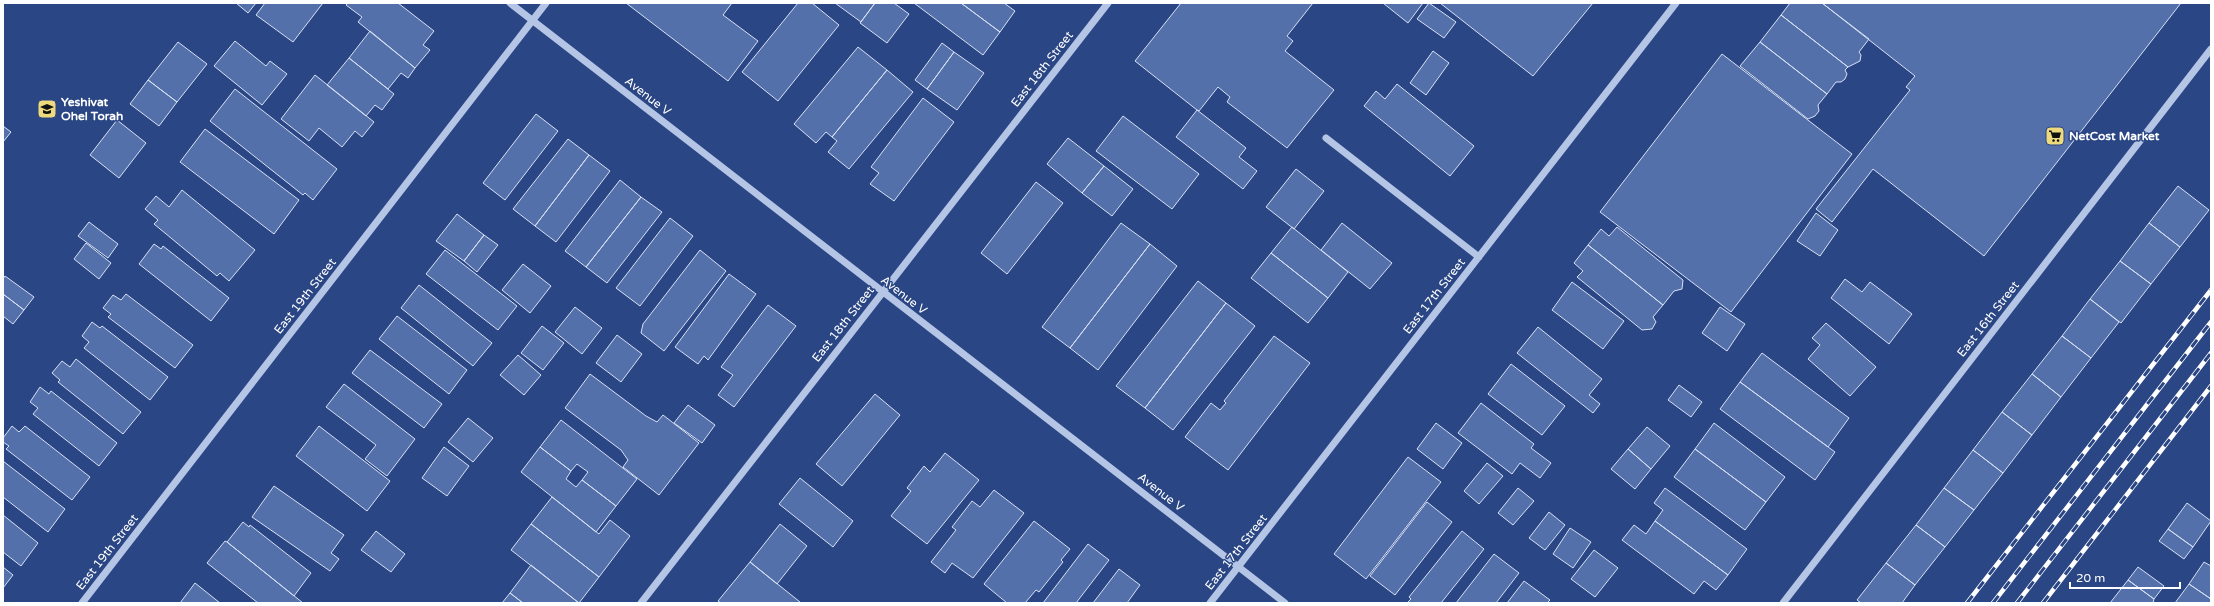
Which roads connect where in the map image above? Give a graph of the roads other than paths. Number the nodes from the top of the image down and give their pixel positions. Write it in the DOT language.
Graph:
graph roads {
  1 [pos="510,3"];
  2 [pos="546,3"];
  3 [pos="1108,3"];
  4 [pos="1676,3"];
  5 [pos="533,20"];
  6 [pos="2211,49"];
  7 [pos="1326,138"];
  8 [pos="1479,257"];
  9 [pos="882,292"];
  10 [pos="1239,566"];
  11 [pos="82,603"];
  12 [pos="641,603"];
  13 [pos="1210,603"];
  14 [pos="1285,603"];
  15 [pos="1783,603"];
  1 -- 5 [label="street, Avenue V"];
  2 -- 5 [label="street, East 19th Street"];
  3 -- 9 [label="street, East 18th Street"];
  4 -- 8 [label="street, East 17th Street"];
  5 -- 9 [label="street, Avenue V"];
  5 -- 11 [label="street, East 19th Street"];
  6 -- 15 [label="street, East 16th Street"];
  7 -- 8 [label="street"];
  8 -- 10 [label="street, East 17th Street"];
  9 -- 10 [label="street, Avenue V"];
  9 -- 12 [label="street, East 18th Street"];
  10 -- 13 [label="street, East 17th Street"];
  10 -- 14 [label="street, Avenue V"];
}
